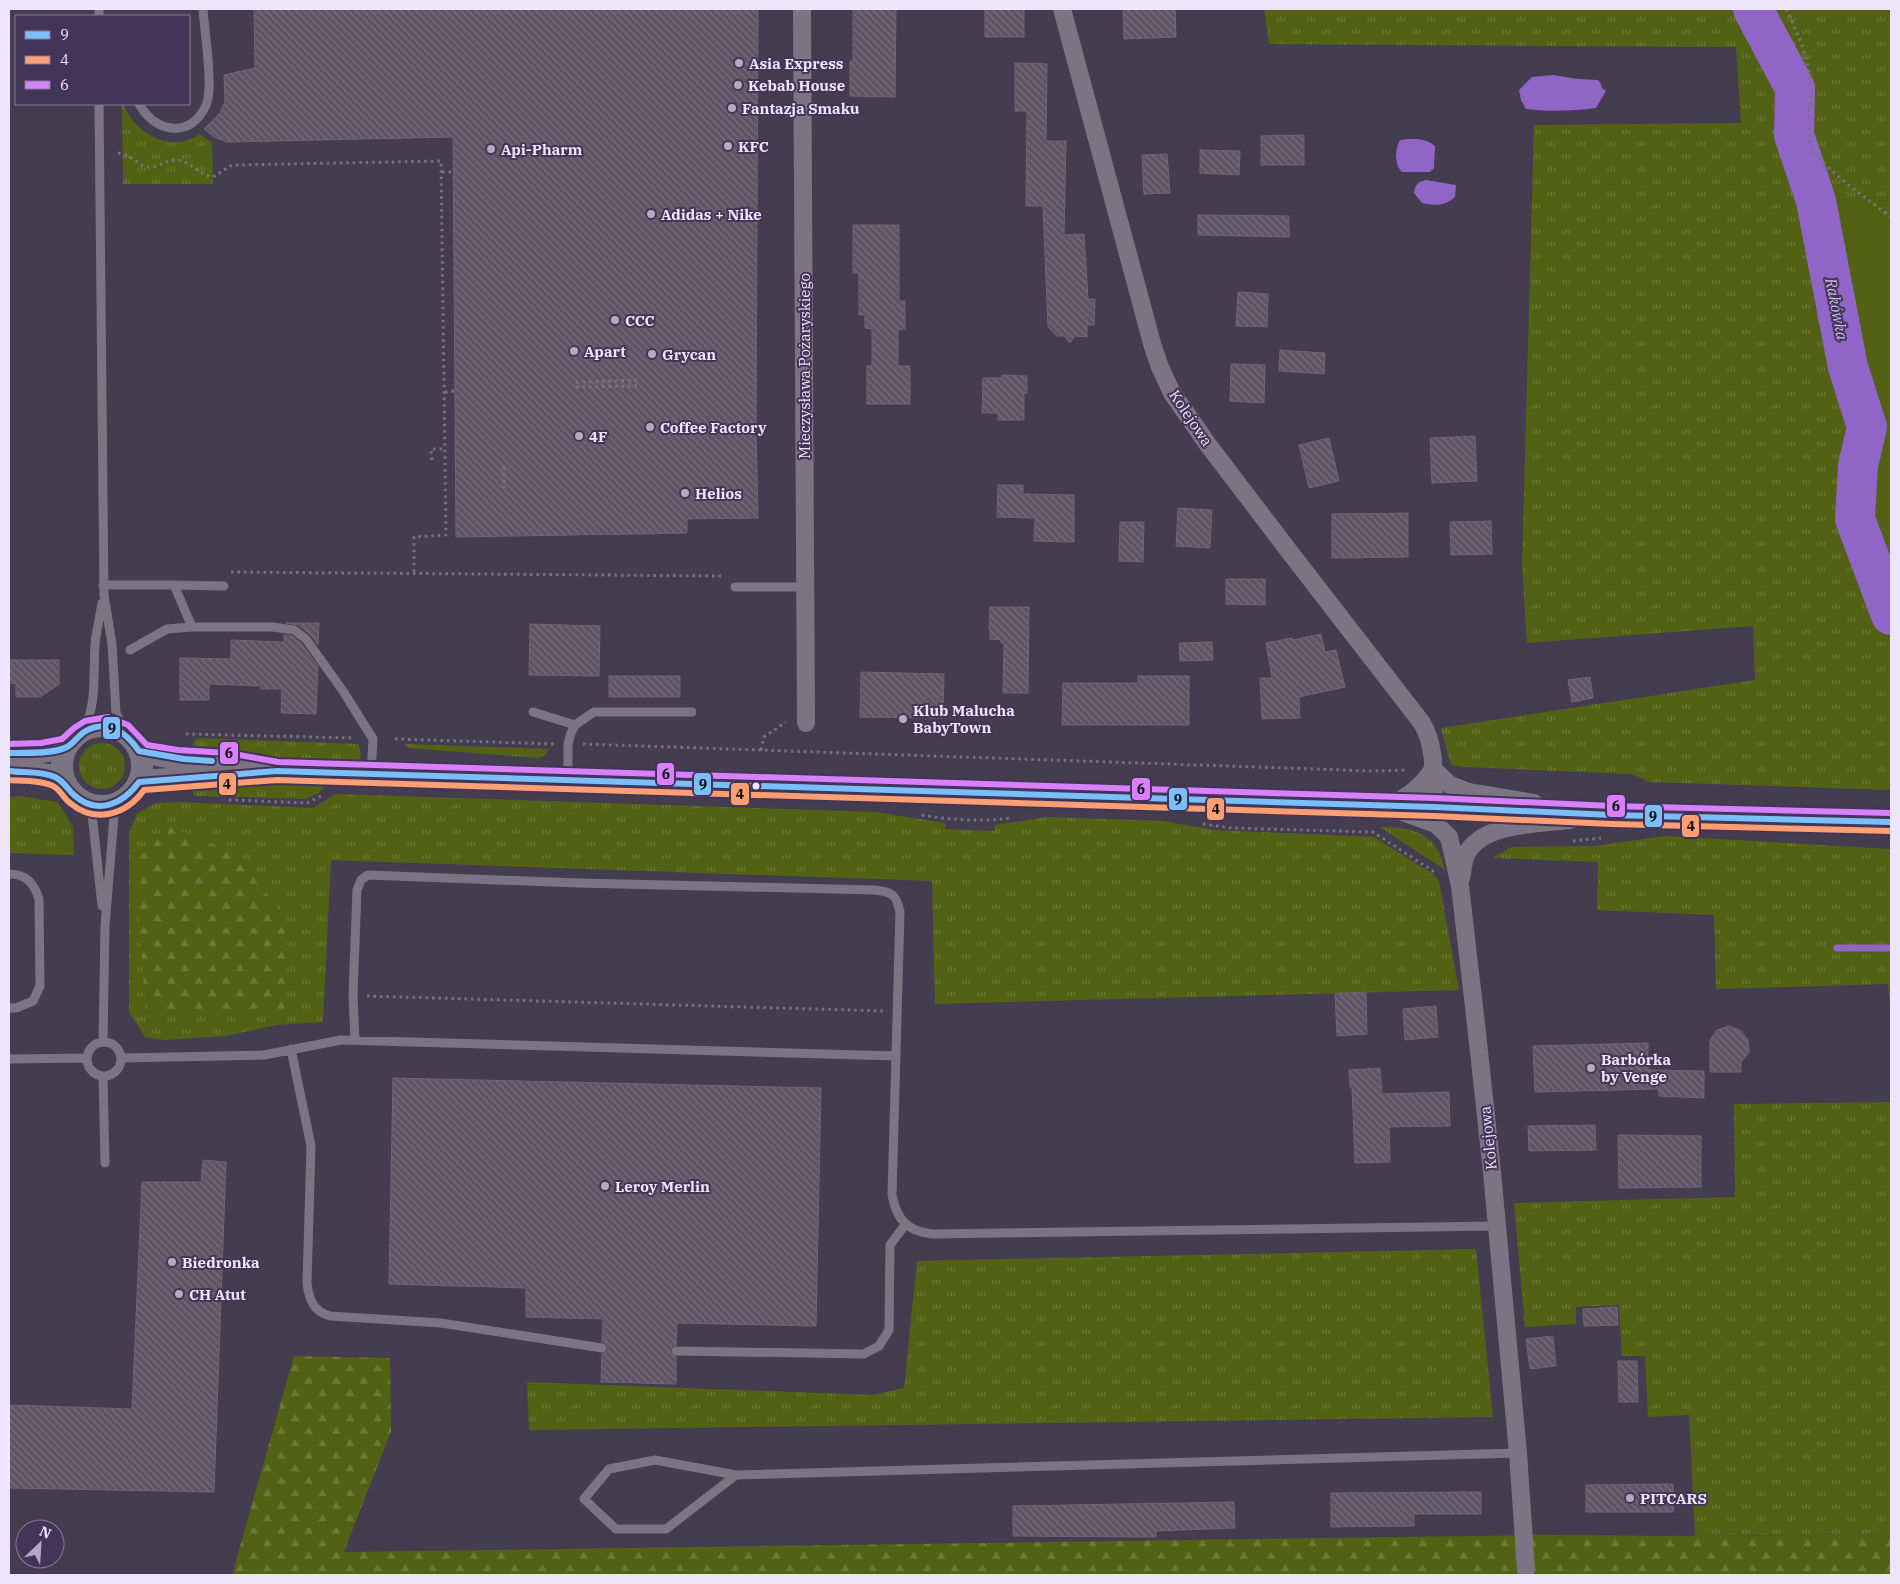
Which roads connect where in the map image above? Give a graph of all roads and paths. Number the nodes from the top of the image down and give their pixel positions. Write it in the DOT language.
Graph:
graph roads {
  1 [pos="203,9"];
  2 [pos="802,9"];
  3 [pos="1062,9"];
  4 [pos="1786,9"];
  5 [pos="99,105"];
  6 [pos="140,105"];
  7 [pos="118,153"];
  8 [pos="442,172"];
  9 [pos="453,172"];
  10 [pos="1891,217"];
  11 [pos="640,380"];
  12 [pos="576,382"];
  13 [pos="640,386"];
  14 [pos="576,387"];
  15 [pos="454,391"];
  16 [pos="445,392"];
  17 [pos="445,449"];
  18 [pos="432,460"];
  19 [pos="504,467"];
  20 [pos="504,488"];
  21 [pos="227,572"];
  22 [pos="414,572"];
  23 [pos="733,576"];
  24 [pos="103,585"];
  25 [pos="174,585"];
  26 [pos="224,586"];
  27 [pos="735,587"];
  28 [pos="805,587"];
  29 [pos="104,595"];
  30 [pos="192,627"];
  31 [pos="130,650"];
  32 [pos="533,712"];
  33 [pos="692,712"];
  34 [pos="798,721"];
  35 [pos="575,725"];
  36 [pos="84,730"];
  37 [pos="186,734"];
  38 [pos="358,738"];
  39 [pos="395,739"];
  40 [pos="133,743"];
  41 [pos="568,744"];
  42 [pos="68,747"];
  43 [pos="761,750"];
  44 [pos="9,754"];
  45 [pos="1433,769"];
  46 [pos="1408,770"];
  47 [pos="9,771"];
  48 [pos="277,771"];
  49 [pos="371,775"];
  50 [pos="568,780"];
  51 [pos="139,782"];
  52 [pos="66,783"];
  53 [pos="88,803"];
  54 [pos="118,803"];
  55 [pos="1387,806"];
  56 [pos="1434,807"];
  57 [pos="1612,815"];
  58 [pos="1891,822"];
  59 [pos="1373,832"];
  60 [pos="9,874"];
  61 [pos="1440,880"];
  62 [pos="1460,886"];
  63 [pos="104,926"];
  64 [pos="353,996"];
  65 [pos="9,1008"];
  66 [pos="897,1012"];
  67 [pos="355,1040"];
  68 [pos="103,1042"];
  69 [pos="291,1049"];
  70 [pos="896,1056"];
  71 [pos="87,1058"];
  72 [pos="121,1058"];
  73 [pos="9,1059"];
  74 [pos="104,1076"];
  75 [pos="105,1163"];
  76 [pos="905,1224"];
  77 [pos="1496,1226"];
  78 [pos="602,1348"];
  79 [pos="676,1351"];
  80 [pos="1518,1453"];
  81 [pos="736,1475"];
  82 [pos="1526,1570"];
  1 -- 6 [label="lane"];
  2 -- 28 [label="street, Mieczysława Pożaryskiego"];
  3 -- 45 [label="street, Kolejowa"];
  4 -- 10 [label="path"];
  5 -- 24 [label="lane"];
  7 -- 8 [label="path"];
  8 -- 9 [label="path"];
  8 -- 16 [label="path"];
  11 -- 12 [label="path"];
  13 -- 14 [label="path"];
  15 -- 16 [label="path"];
  16 -- 17 [label="path"];
  17 -- 18 [label="path"];
  17 -- 22 [label="path"];
  19 -- 20 [label="path"];
  21 -- 22 [label="path"];
  22 -- 23 [label="path"];
  24 -- 25 [label="lane"];
  24 -- 29 [label="lane"];
  25 -- 26 [label="lane"];
  25 -- 30 [label="lane"];
  27 -- 28 [label="lane"];
  28 -- 34 [label="street, Mieczysława Pożaryskiego"];
  29 -- 36 [label="lane"];
  29 -- 40 [label="lane"];
  30 -- 31 [label="lane"];
  30 -- 49 [label="lane"];
  32 -- 35 [label="lane"];
  33 -- 35 [label="lane"];
  34 -- 43 [label="path"];
  35 -- 41 [label="lane"];
  36 -- 40 [label="street"];
  36 -- 42 [label="street"];
  37 -- 38 [label="path"];
  39 -- 41 [label="path"];
  40 -- 48 [label="street"];
  40 -- 51 [label="street"];
  41 -- 43 [label="path"];
  41 -- 50 [label="lane"];
  42 -- 44 [label="street"];
  42 -- 52 [label="street"];
  43 -- 46 [label="path"];
  45 -- 55 [label="street"];
  45 -- 56 [label="street, Kolejowa"];
  45 -- 57 [label="street"];
  47 -- 52 [label="street"];
  48 -- 49 [label="street"];
  48 -- 51 [label="street"];
  49 -- 50 [label="street"];
  50 -- 55 [label="street"];
  51 -- 54 [label="street"];
  52 -- 53 [label="street"];
  53 -- 54 [label="street"];
  53 -- 63 [label="lane"];
  54 -- 63 [label="lane"];
  55 -- 56 [label="street"];
  55 -- 62 [label="street, Kolejowa"];
  56 -- 57 [label="street"];
  57 -- 58 [label="street"];
  57 -- 62 [label="street"];
  59 -- 61 [label="path"];
  60 -- 65 [label="lane"];
  62 -- 77 [label="street, Kolejowa"];
  63 -- 68 [label="lane"];
  64 -- 66 [label="path"];
  64 -- 66 [label="lane"];
  64 -- 67 [label="lane"];
  66 -- 70 [label="lane"];
  67 -- 69 [label="lane"];
  67 -- 70 [label="lane"];
  68 -- 71 [label="lane"];
  68 -- 72 [label="lane"];
  69 -- 72 [label="lane"];
  69 -- 78 [label="lane"];
  70 -- 76 [label="lane"];
  71 -- 73 [label="lane"];
  71 -- 74 [label="lane"];
  72 -- 74 [label="lane"];
  74 -- 75 [label="lane"];
  76 -- 77 [label="lane"];
  76 -- 79 [label="lane"];
  77 -- 80 [label="street, Kolejowa"];
  80 -- 81 [label="lane"];
  80 -- 82 [label="street, Kolejowa"];
  81 -- 81 [label="lane"];
}
